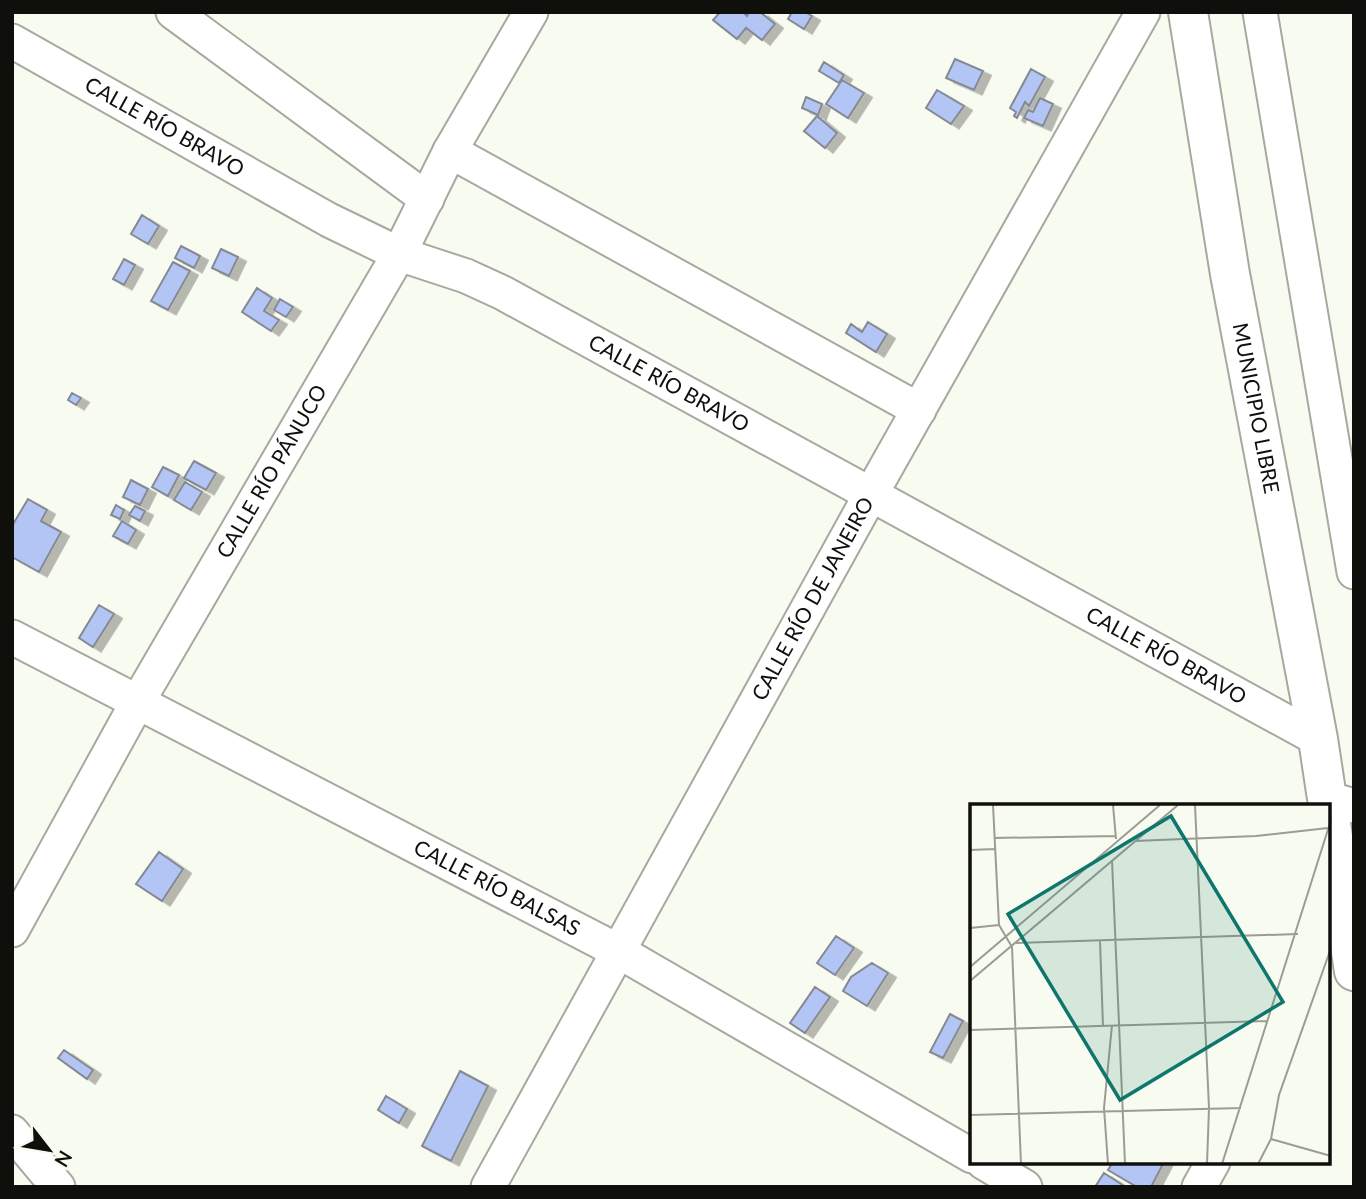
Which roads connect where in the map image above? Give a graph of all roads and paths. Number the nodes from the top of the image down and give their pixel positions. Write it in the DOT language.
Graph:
graph roads {
  1 [pos="173,12"];
  2 [pos="531,12"];
  3 [pos="1143,12"];
  4 [pos="1188,12"];
  5 [pos="1260,12"];
  6 [pos="12,41"];
  7 [pos="450,151"];
  8 [pos="427,199"];
  9 [pos="399,254"];
  10 [pos="919,410"];
  11 [pos="871,494"];
  12 [pos="1354,572"];
  13 [pos="12,637"];
  14 [pos="137,703"];
  15 [pos="1318,739"];
  16 [pos="1335,805"];
  17 [pos="12,930"];
  18 [pos="1338,937"];
  19 [pos="618,951"];
  20 [pos="1354,971"];
  21 [pos="12,1132"];
  22 [pos="970,1155"];
  23 [pos="986,1164"];
  24 [pos="1212,1164"];
  25 [pos="58,1187"];
  26 [pos="488,1187"];
  27 [pos="1025,1187"];
  28 [pos="1199,1187"];
  1 -- 8 [label="street"];
  2 -- 7 [label="street, CALLE RÍO PÁNUCO"];
  3 -- 10 [label="street, CALLE RÍO DE JANEIRO"];
  4 -- 15 [label="street, MUNICIPIO LIBRE"];
  5 -- 12 [label="street"];
  6 -- 9 [label="street, CALLE RÍO BRAVO"];
  7 -- 8 [label="street, CALLE RÍO PÁNUCO"];
  7 -- 10 [label="street"];
  8 -- 9 [label="street, CALLE RÍO PÁNUCO"];
  9 -- 11 [label="street, CALLE RÍO BRAVO"];
  9 -- 14 [label="street, CALLE RÍO PÁNUCO"];
  10 -- 11 [label="street, CALLE RÍO DE JANEIRO"];
  11 -- 15 [label="street, CALLE RÍO BRAVO"];
  11 -- 19 [label="street, CALLE RÍO DE JANEIRO"];
  13 -- 14 [label="street, CALLE RÍO BALSAS"];
  14 -- 17 [label="street, CALLE RÍO PÁNUCO"];
  14 -- 19 [label="street, CALLE RÍO BALSAS"];
  15 -- 16 [label="street, MUNICIPIO LIBRE"];
  16 -- 18 [label="street, MUNICIPIO LIBRE"];
  18 -- 20 [label="street, MUNICIPIO LIBRE"];
  19 -- 22 [label="street, CALLE RÍO BALSAS"];
  19 -- 26 [label="street, CALLE RÍO DE JANEIRO"];
  21 -- 25 [label="street"];
  23 -- 27 [label="street"];
  24 -- 28 [label="street"];
}
